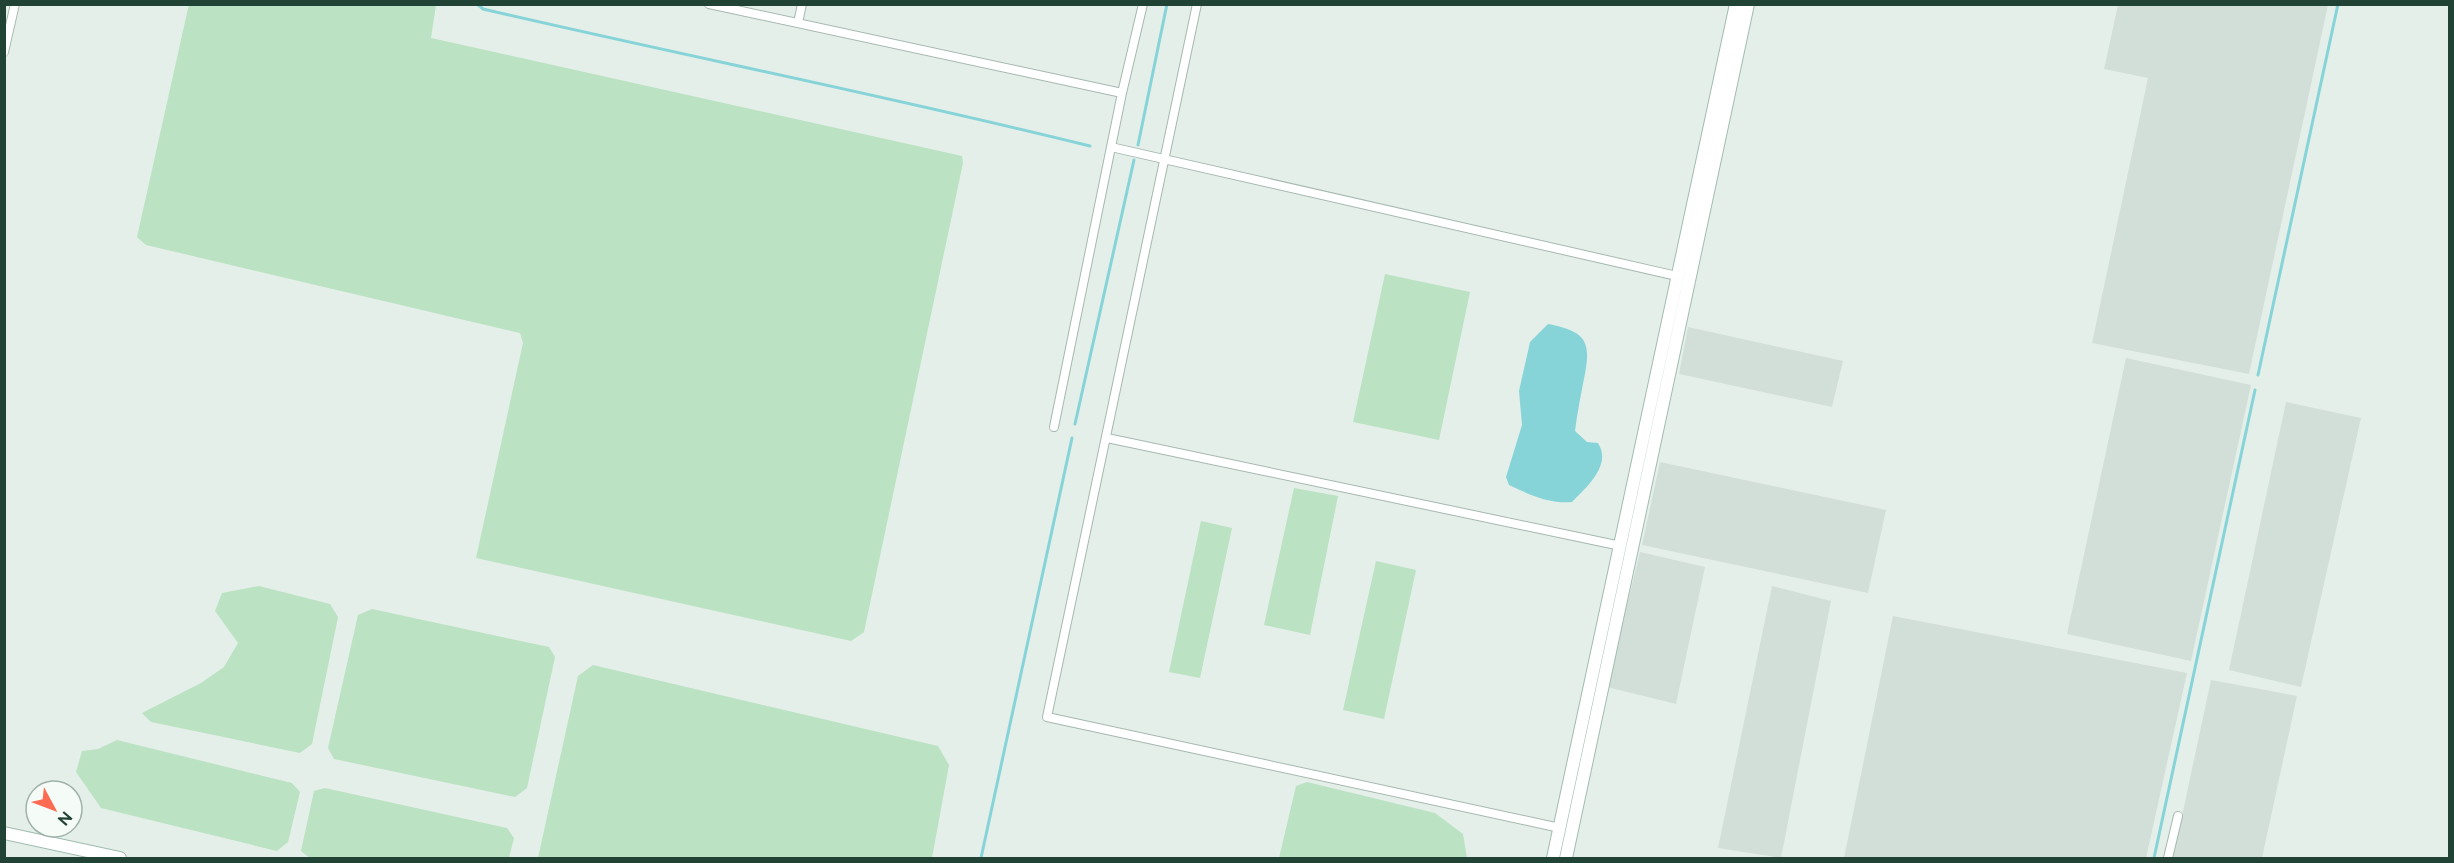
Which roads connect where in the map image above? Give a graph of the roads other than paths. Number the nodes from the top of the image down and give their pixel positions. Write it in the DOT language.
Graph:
graph roads {
  1 [pos="15,4"];
  2 [pos="709,4"];
  3 [pos="802,4"];
  4 [pos="1143,4"];
  5 [pos="1197,4"];
  6 [pos="1736,4"];
  7 [pos="1748,4"];
  8 [pos="798,24"];
  9 [pos="4,52"];
  10 [pos="1122,93"];
  11 [pos="1112,147"];
  12 [pos="1164,159"];
  13 [pos="1677,276"];
  14 [pos="1054,427"];
  15 [pos="1107,438"];
  16 [pos="1621,546"];
  17 [pos="2178,816"];
  18 [pos="1560,828"];
  19 [pos="4,834"];
  20 [pos="120,858"];
  21 [pos="1553,858"];
  22 [pos="1566,858"];
  23 [pos="2168,858"];
  1 -- 9 [label="street"];
  2 -- 8 [label="street"];
  3 -- 8 [label="street"];
  4 -- 10 [label="street"];
  5 -- 12 [label="street"];
  6 -- 13 [label="street"];
  7 -- 22 [label="street"];
  8 -- 10 [label="street"];
  10 -- 11 [label="street"];
  11 -- 12 [label="street"];
  11 -- 14 [label="street"];
  12 -- 13 [label="street"];
  12 -- 15 [label="street"];
  13 -- 16 [label="street"];
  15 -- 16 [label="street"];
  15 -- 18 [label="street"];
  16 -- 18 [label="street"];
  17 -- 23 [label="street"];
  18 -- 21 [label="street"];
  19 -- 20 [label="street"];
}
